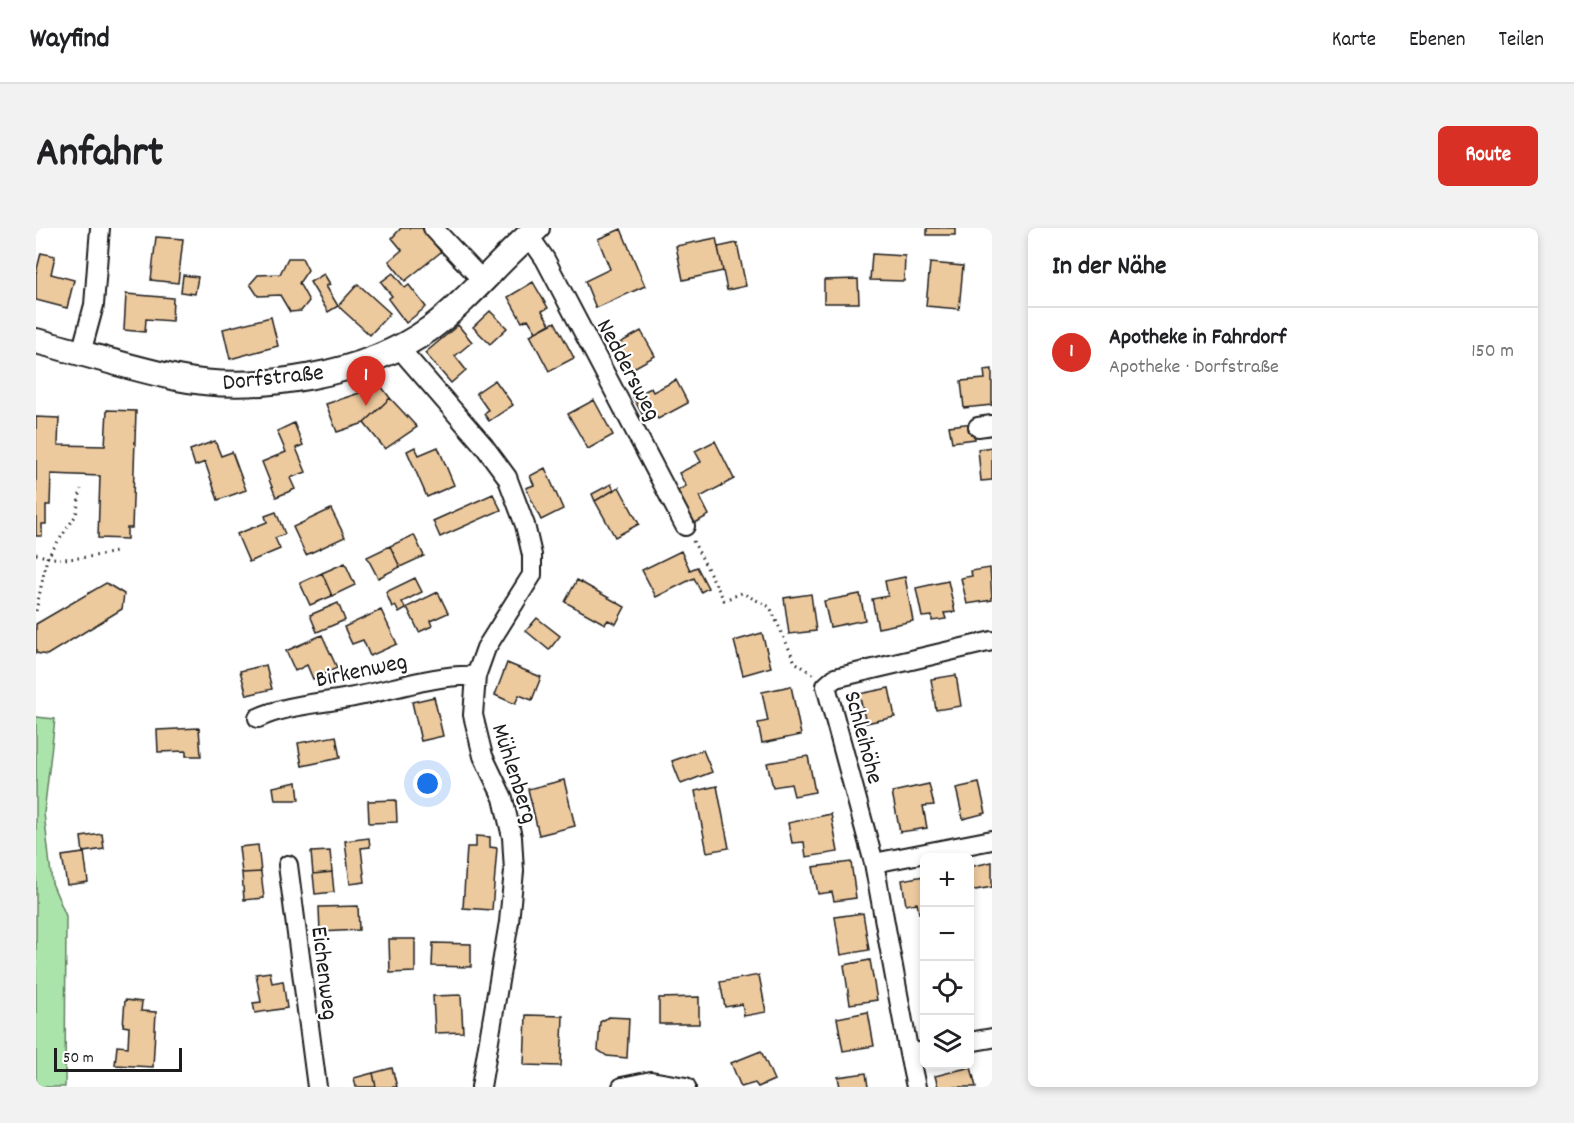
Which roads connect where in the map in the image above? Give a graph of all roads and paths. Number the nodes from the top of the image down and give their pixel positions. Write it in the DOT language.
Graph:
graph roads {
  1 [pos="100,228"];
  2 [pos="433,228"];
  3 [pos="533,232"];
  4 [pos="483,281"];
  5 [pos="36,341"];
  6 [pos="400,349"];
  7 [pos="81,353"];
  8 [pos="81,489"];
  9 [pos="685,526"];
  10 [pos="116,552"];
  11 [pos="36,555"];
  12 [pos="47,558"];
  13 [pos="36,611"];
  14 [pos="992,641"];
  15 [pos="812,673"];
  16 [pos="476,676"];
  17 [pos="258,718"];
  18 [pos="992,840"];
  19 [pos="874,863"];
  20 [pos="288,865"];
  21 [pos="992,1038"];
  22 [pos="974,1041"];
  23 [pos="917,1052"];
  24 [pos="317,1087"];
  25 [pos="481,1087"];
  26 [pos="622,1087"];
  27 [pos="686,1087"];
  28 [pos="916,1087"];
  1 -- 7 [label="street"];
  2 -- 4 [label="street"];
  3 -- 4 [label="street, Dorfstraße"];
  3 -- 9 [label="street, Neddersweg"];
  4 -- 6 [label="street, Dorfstraße"];
  5 -- 7 [label="street, Dorfstraße"];
  6 -- 7 [label="street, Dorfstraße"];
  6 -- 16 [label="street, Mühlenberg"];
  8 -- 12 [label="path"];
  9 -- 15 [label="path"];
  10 -- 12 [label="path"];
  11 -- 12 [label="path"];
  12 -- 13 [label="path"];
  14 -- 19 [label="street, Schleihöhe"];
  16 -- 17 [label="street, Birkenweg"];
  16 -- 25 [label="street, Mühlenberg"];
  18 -- 19 [label="street"];
  19 -- 23 [label="street, Schleihöhe"];
  20 -- 24 [label="street, Eichenweg"];
  21 -- 22 [label="street"];
  23 -- 28 [label="street, Schleihöhe"];
  26 -- 27 [label="street"];
}
